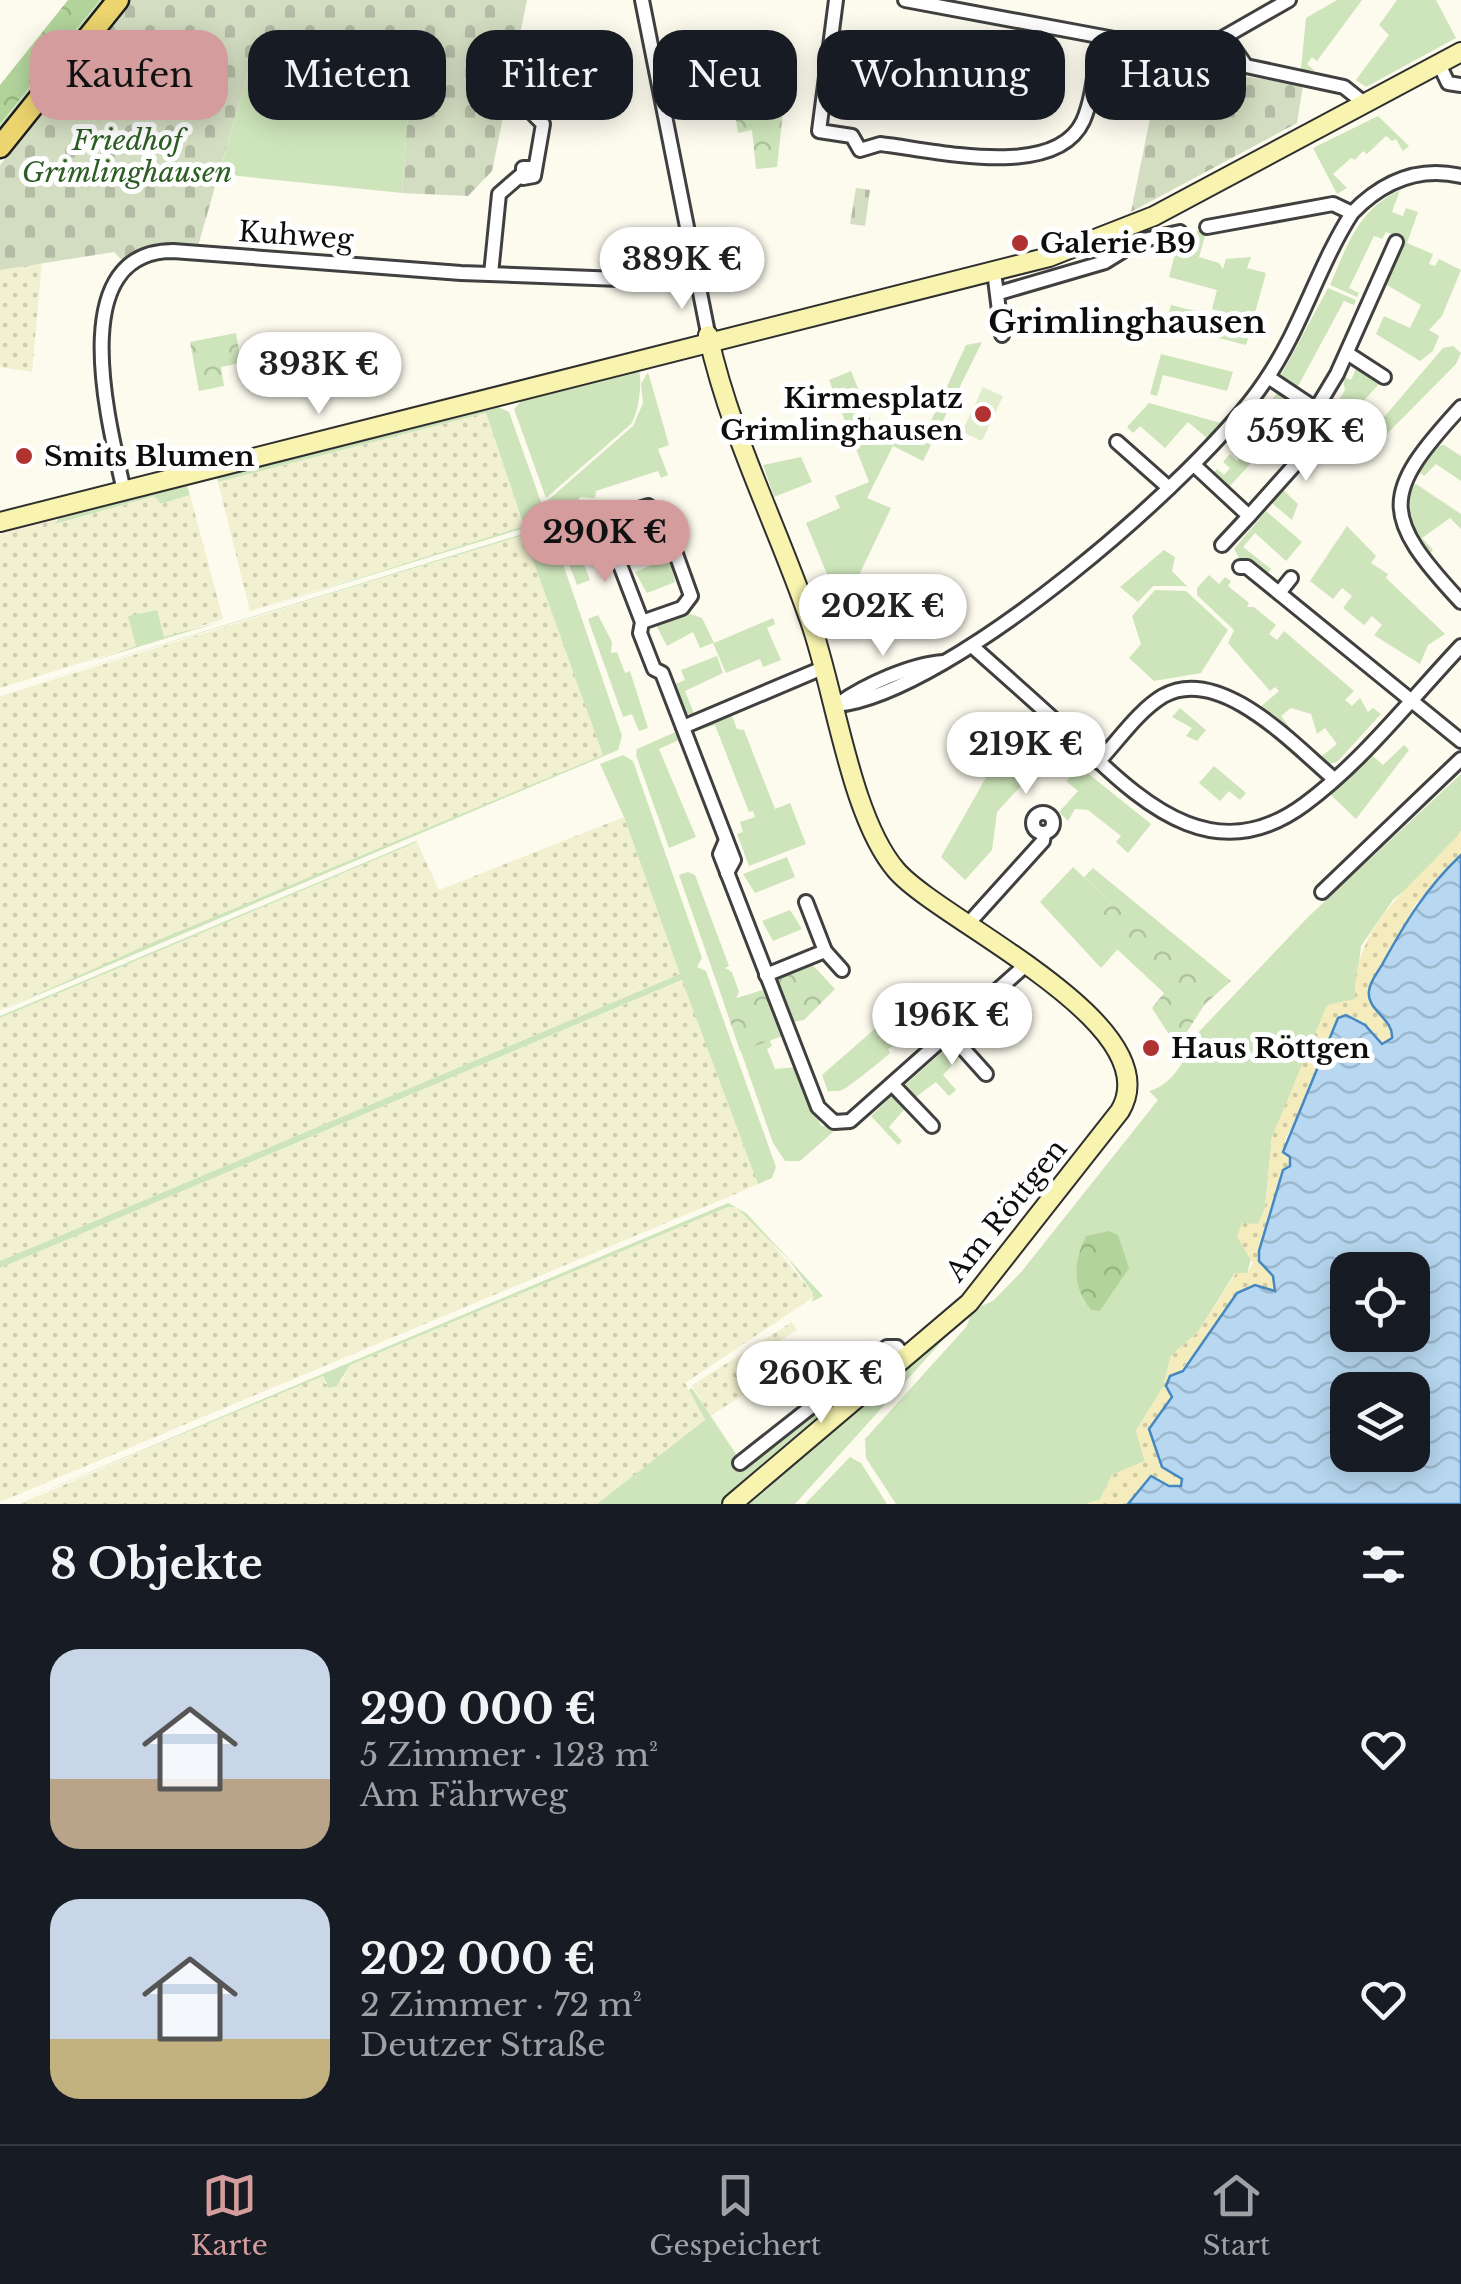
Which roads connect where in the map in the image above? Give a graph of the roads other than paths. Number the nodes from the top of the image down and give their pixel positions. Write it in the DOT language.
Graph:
graph roads {
  1 [pos="118,0"];
  2 [pos="836,0"];
  3 [pos="905,0"];
  4 [pos="1289,0"];
  5 [pos="644,3"];
  6 [pos="1238,30"];
  7 [pos="1085,35"];
  8 [pos="1461,52"];
  9 [pos="1438,64"];
  10 [pos="1246,66"];
  11 [pos="1461,86"];
  12 [pos="1364,103"];
  13 [pos="1085,113"];
  14 [pos="540,120"];
  15 [pos="0,147"];
  16 [pos="1461,176"];
  17 [pos="1352,213"];
  18 [pos="1208,226"];
  19 [pos="1180,232"];
  20 [pos="1396,242"];
  21 [pos="994,272"];
  22 [pos="491,274"];
  23 [pos="698,282"];
  24 [pos="1000,293"];
  25 [pos="1002,336"];
  26 [pos="709,338"];
  27 [pos="1347,353"];
  28 [pos="1268,377"];
  29 [pos="1384,377"];
  30 [pos="1461,407"];
  31 [pos="1316,408"];
  32 [pos="1117,442"];
  33 [pos="1194,466"];
  34 [pos="1169,488"];
  35 [pos="124,491"];
  36 [pos="1249,516"];
  37 [pos="0,522"];
  38 [pos="1222,545"];
  39 [pos="1240,566"];
  40 [pos="1291,578"];
  41 [pos="1279,593"];
  42 [pos="1461,602"];
  43 [pos="642,622"];
  44 [pos="972,646"];
  45 [pos="1461,646"];
  46 [pos="826,668"];
  47 [pos="1410,700"];
  48 [pos="837,706"];
  49 [pos="684,727"];
  50 [pos="1461,741"];
  51 [pos="1461,759"];
  52 [pos="1098,762"];
  53 [pos="1334,779"];
  54 [pos="1044,833"];
  55 [pos="1322,892"];
  56 [pos="806,902"];
  57 [pos="968,924"];
  58 [pos="824,951"];
  59 [pos="1028,963"];
  60 [pos="842,970"];
  61 [pos="766,975"];
  62 [pos="950,1034"];
  63 [pos="986,1074"];
  64 [pos="892,1084"];
  65 [pos="932,1126"];
  66 [pos="905,1357"];
  67 [pos="740,1463"];
  68 [pos="732,1504"];
  1 -- 15 [label="main road"];
  2 -- 13 [label="street"];
  3 -- 7 [label="street"];
  4 -- 6 [label="street"];
  5 -- 23 [label="street"];
  8 -- 9 [label="main road"];
  9 -- 11 [label="street"];
  9 -- 12 [label="main road"];
  10 -- 12 [label="street"];
  12 -- 21 [label="main road"];
  14 -- 22 [label="street"];
  16 -- 17 [label="street"];
  17 -- 18 [label="street"];
  17 -- 28 [label="street"];
  19 -- 24 [label="street"];
  20 -- 27 [label="street"];
  21 -- 24 [label="street"];
  21 -- 26 [label="main road"];
  22 -- 23 [label="street, Kuhweg"];
  22 -- 35 [label="street, Kuhweg"];
  23 -- 26 [label="street"];
  24 -- 25 [label="street"];
  26 -- 35 [label="main road"];
  26 -- 46 [label="main road"];
  27 -- 29 [label="street"];
  27 -- 31 [label="street"];
  28 -- 31 [label="street"];
  28 -- 33 [label="street"];
  30 -- 42 [label="street"];
  31 -- 36 [label="street"];
  32 -- 34 [label="street"];
  33 -- 34 [label="street"];
  33 -- 36 [label="street"];
  34 -- 44 [label="street"];
  35 -- 37 [label="main road"];
  36 -- 38 [label="street"];
  39 -- 41 [label="street"];
  40 -- 41 [label="street"];
  41 -- 47 [label="street"];
  43 -- 43 [label="street"];
  43 -- 49 [label="street"];
  44 -- 48 [label="street"];
  44 -- 52 [label="street"];
  45 -- 47 [label="street"];
  46 -- 48 [label="main road"];
  46 -- 49 [label="street"];
  47 -- 50 [label="street"];
  47 -- 53 [label="street"];
  48 -- 57 [label="main road"];
  49 -- 61 [label="street"];
  51 -- 55 [label="street"];
  52 -- 53 [label="street"];
  52 -- 53 [label="street"];
  54 -- 57 [label="street"];
  56 -- 58 [label="street"];
  57 -- 59 [label="main road"];
  58 -- 60 [label="street"];
  58 -- 61 [label="street"];
  59 -- 62 [label="street"];
  59 -- 66 [label="main road, Am Röttgen"];
  61 -- 64 [label="street"];
  62 -- 63 [label="street"];
  62 -- 64 [label="street"];
  64 -- 65 [label="street"];
  66 -- 67 [label="street"];
  66 -- 68 [label="main road, Am Röttgen"];
}
